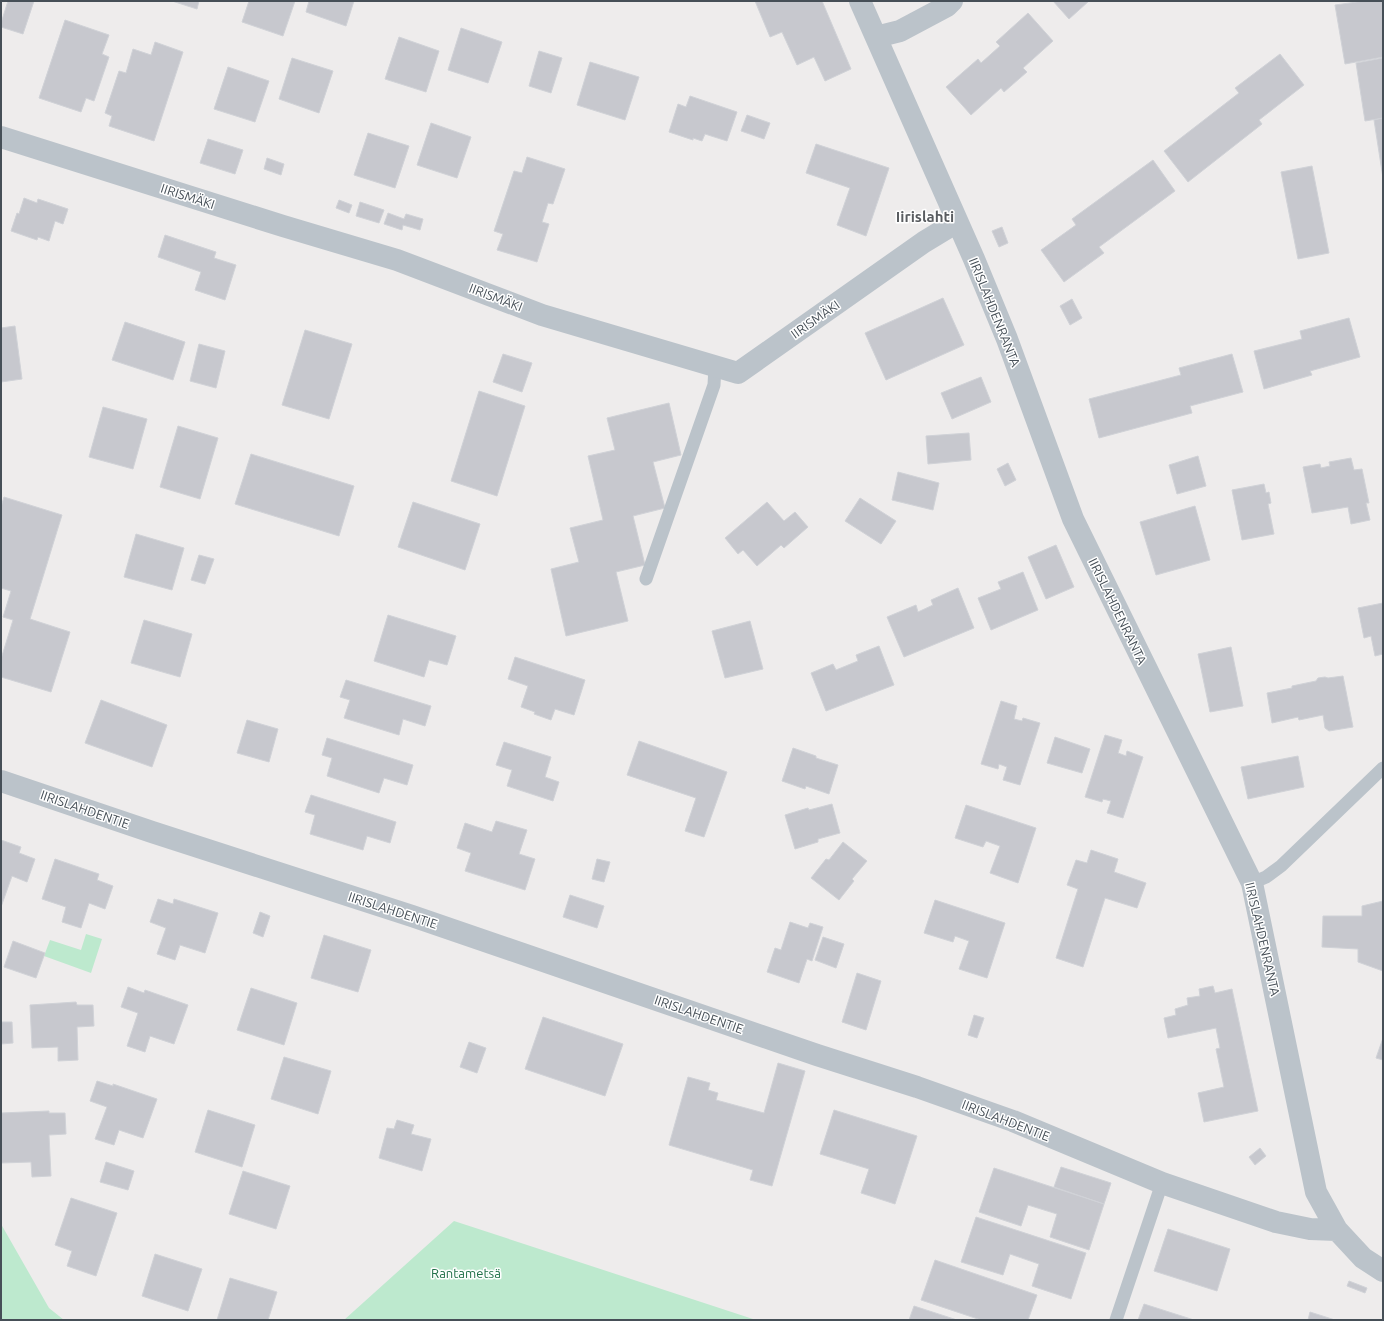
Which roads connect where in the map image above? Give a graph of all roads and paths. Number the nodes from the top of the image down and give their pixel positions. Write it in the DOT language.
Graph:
graph roads {
  1 [pos="860,1"];
  2 [pos="952,1"];
  3 [pos="876,37"];
  4 [pos="1,137"];
  5 [pos="957,222"];
  6 [pos="715,366"];
  7 [pos="646,579"];
  8 [pos="1383,768"];
  9 [pos="1,781"];
  10 [pos="1252,882"];
  11 [pos="1162,1183"];
  12 [pos="1337,1230"];
  13 [pos="1383,1271"];
  14 [pos="1116,1320"];
  1 -- 3 [label="street, IIRISLAHDENRANTA"];
  2 -- 3 [label="street"];
  3 -- 5 [label="street, IIRISLAHDENRANTA"];
  4 -- 6 [label="street, IIRISMÄKI"];
  5 -- 6 [label="street, IIRISMÄKI"];
  5 -- 10 [label="street, IIRISLAHDENRANTA"];
  6 -- 7 [label="lane"];
  8 -- 10 [label="lane"];
  9 -- 11 [label="street, IIRISLAHDENTIE"];
  10 -- 12 [label="street, IIRISLAHDENRANTA"];
  11 -- 12 [label="street, IIRISLAHDENTIE"];
  11 -- 14 [label="lane"];
  12 -- 13 [label="street"];
}
